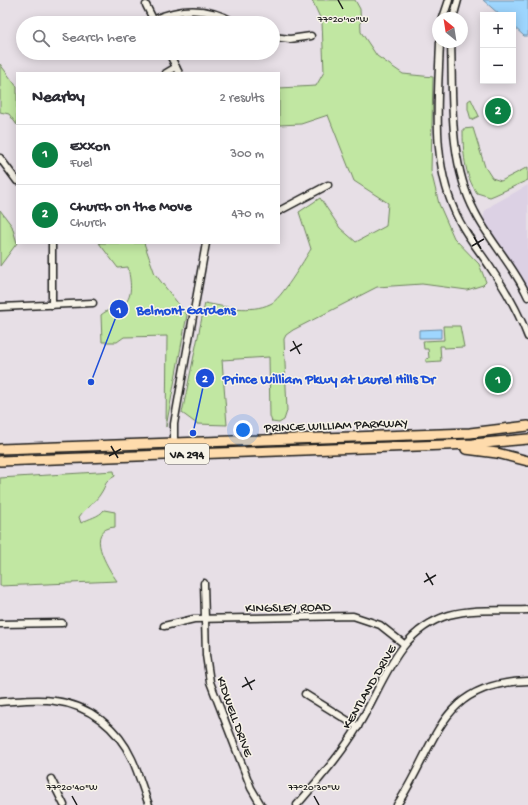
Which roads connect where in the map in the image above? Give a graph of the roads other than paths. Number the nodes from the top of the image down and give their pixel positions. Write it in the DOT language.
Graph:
graph roads {
  1 [pos="449,0"];
  2 [pos="458,0"];
  3 [pos="146,5"];
  4 [pos="445,12"];
  5 [pos="455,12"];
  6 [pos="151,16"];
  7 [pos="166,16"];
  8 [pos="221,16"];
  9 [pos="311,36"];
  10 [pos="280,38"];
  11 [pos="440,48"];
  12 [pos="451,48"];
  13 [pos="173,60"];
  14 [pos="178,70"];
  15 [pos="0,158"];
  16 [pos="16,180"];
  17 [pos="328,185"];
  18 [pos="280,210"];
  19 [pos="52,244"];
  20 [pos="206,244"];
  21 [pos="528,297"];
  22 [pos="93,303"];
  23 [pos="52,305"];
  24 [pos="0,307"];
  25 [pos="528,337"];
  26 [pos="528,426"];
  27 [pos="528,439"];
  28 [pos="174,443"];
  29 [pos="430,446"];
  30 [pos="0,448"];
  31 [pos="174,455"];
  32 [pos="0,461"];
  33 [pos="528,461"];
  34 [pos="204,583"];
  35 [pos="528,610"];
  36 [pos="206,619"];
  37 [pos="62,623"];
  38 [pos="0,624"];
  39 [pos="164,626"];
  40 [pos="404,644"];
  41 [pos="528,681"];
  42 [pos="305,694"];
  43 [pos="0,702"];
  44 [pos="358,727"];
  45 [pos="51,779"];
  46 [pos="64,805"];
  47 [pos="149,805"];
  48 [pos="261,805"];
  49 [pos="297,805"];
  50 [pos="397,805"];
  1 -- 4 [label="street"];
  2 -- 5 [label="street"];
  3 -- 6 [label="street"];
  7 -- 8 [label="street"];
  9 -- 10 [label="street"];
  11 -- 25 [label="street"];
  12 -- 21 [label="street"];
  13 -- 14 [label="street"];
  15 -- 16 [label="street"];
  17 -- 18 [label="street"];
  19 -- 23 [label="street"];
  20 -- 28 [label="street"];
  22 -- 23 [label="street"];
  23 -- 24 [label="street"];
  26 -- 28 [label="highway, PRINCE WILLIAM PARKWAY / VA 294"];
  27 -- 29 [label="highway, PRINCE WILLIAM PARKWAY"];
  28 -- 30 [label="highway, PRINCE WILLIAM PARKWAY / VA 294"];
  28 -- 31 [label="street"];
  29 -- 31 [label="highway, PRINCE WILLIAM PARKWAY / VA 294"];
  29 -- 33 [label="highway, VA 294"];
  31 -- 32 [label="highway, PRINCE WILLIAM PARKWAY / VA 294"];
  34 -- 36 [label="street, KIDWELL DRIVE"];
  35 -- 40 [label="street, KENTLAND DRIVE"];
  36 -- 39 [label="street, KINGSLEY ROAD"];
  36 -- 40 [label="street, KINGSLEY ROAD"];
  36 -- 48 [label="street, KIDWELL DRIVE"];
  37 -- 38 [label="street"];
  40 -- 44 [label="street, KENTLAND DRIVE"];
  41 -- 50 [label="street"];
  42 -- 44 [label="street"];
  43 -- 47 [label="street"];
  44 -- 49 [label="street, KENTLAND DRIVE"];
  45 -- 46 [label="street"];
}
